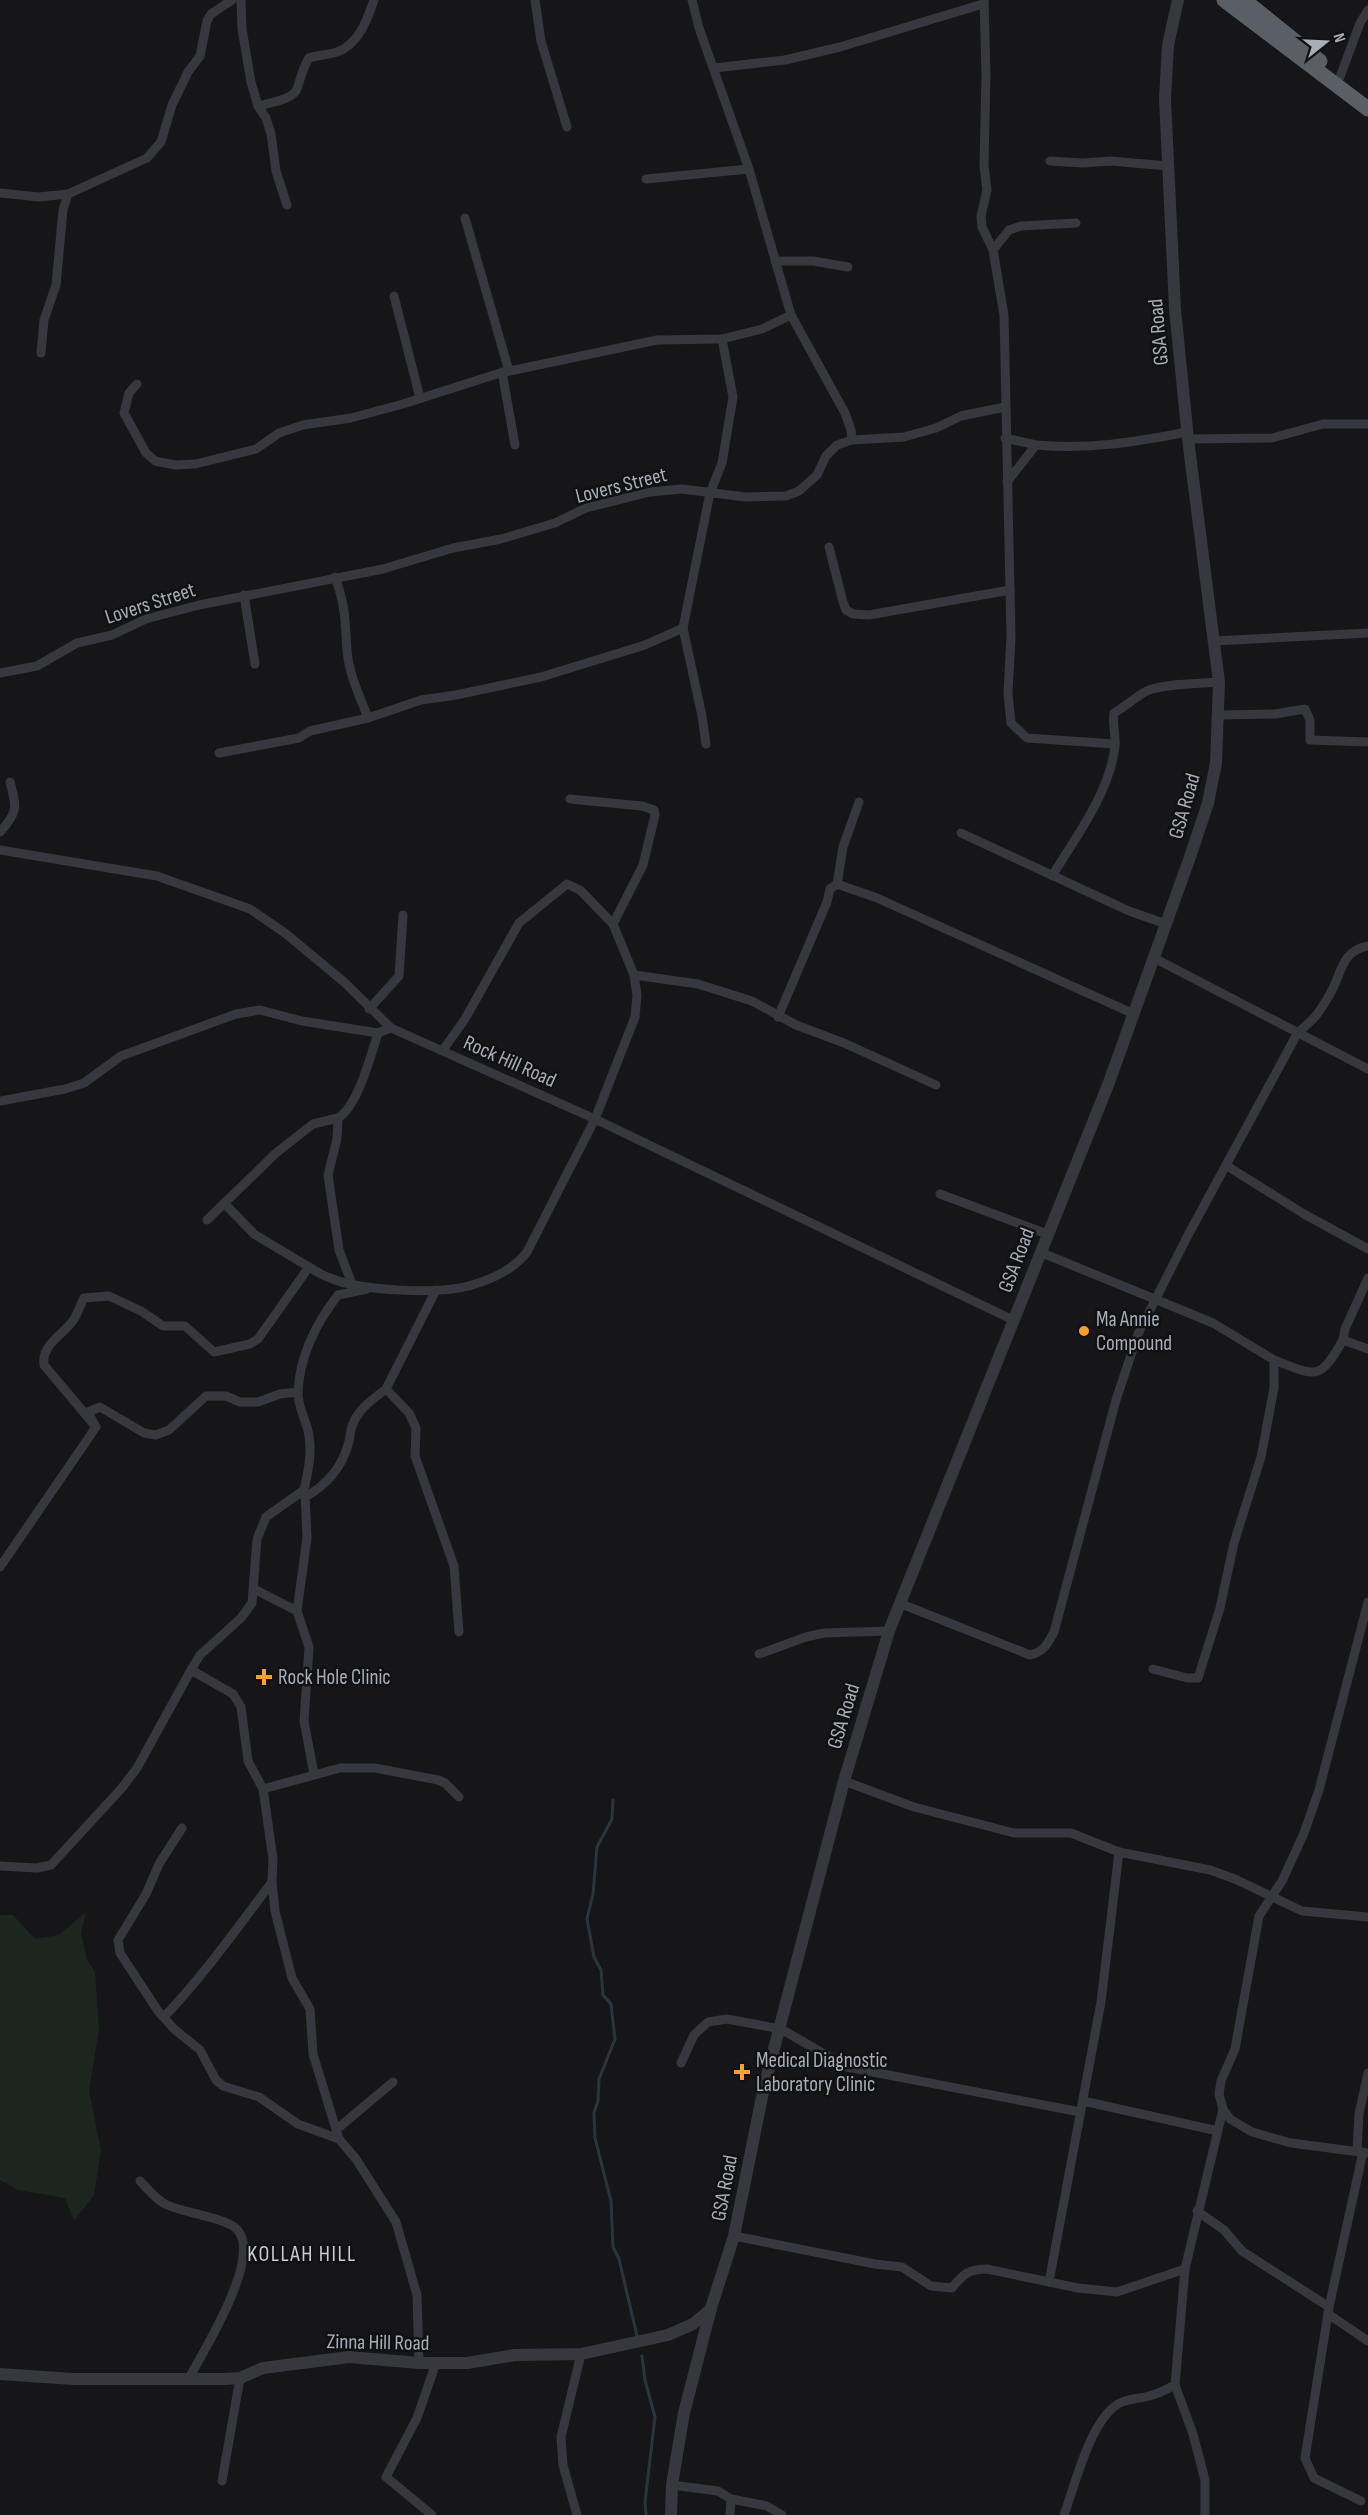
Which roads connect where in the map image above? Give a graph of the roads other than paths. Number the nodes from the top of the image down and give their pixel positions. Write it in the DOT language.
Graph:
graph roads {
  1 [pos="232,0"];
  2 [pos="241,0"];
  3 [pos="374,0"];
  4 [pos="535,0"];
  5 [pos="692,0"];
  6 [pos="1178,0"];
  7 [pos="1224,0"];
  8 [pos="1244,0"];
  9 [pos="984,2"];
  10 [pos="1368,10"];
  11 [pos="714,68"];
  12 [pos="1340,77"];
  13 [pos="1368,96"];
  14 [pos="258,106"];
  15 [pos="1368,109"];
  16 [pos="567,127"];
  17 [pos="1050,161"];
  18 [pos="1168,166"];
  19 [pos="749,169"];
  20 [pos="646,179"];
  21 [pos="0,193"];
  22 [pos="68,194"];
  23 [pos="287,205"];
  24 [pos="465,218"];
  25 [pos="1076,223"];
  26 [pos="993,250"];
  27 [pos="775,261"];
  28 [pos="848,267"];
  29 [pos="394,296"];
  30 [pos="791,315"];
  31 [pos="722,339"];
  32 [pos="41,353"];
  33 [pos="505,371"];
  34 [pos="137,384"];
  35 [pos="420,398"];
  36 [pos="1005,407"];
  37 [pos="1368,424"];
  38 [pos="1187,435"];
  39 [pos="1005,438"];
  40 [pos="852,440"];
  41 [pos="515,445"];
  42 [pos="1036,445"];
  43 [pos="1007,482"];
  44 [pos="710,493"];
  45 [pos="829,547"];
  46 [pos="335,577"];
  47 [pos="1010,590"];
  48 [pos="244,594"];
  49 [pos="683,628"];
  50 [pos="1368,633"];
  51 [pos="1214,641"];
  52 [pos="255,664"];
  53 [pos="0,673"];
  54 [pos="1219,682"];
  55 [pos="1219,716"];
  56 [pos="368,718"];
  57 [pos="1368,742"];
  58 [pos="706,744"];
  59 [pos="1115,744"];
  60 [pos="219,753"];
  61 [pos="10,782"];
  62 [pos="570,799"];
  63 [pos="859,802"];
  64 [pos="0,832"];
  65 [pos="961,833"];
  66 [pos="0,850"];
  67 [pos="1053,876"];
  68 [pos="837,884"];
  69 [pos="403,915"];
  70 [pos="613,924"];
  71 [pos="1166,924"];
  72 [pos="1368,946"];
  73 [pos="1154,958"];
  74 [pos="634,975"];
  75 [pos="369,1009"];
  76 [pos="1134,1014"];
  77 [pos="778,1017"];
  78 [pos="391,1028"];
  79 [pos="378,1033"];
  80 [pos="1297,1034"];
  81 [pos="443,1050"];
  82 [pos="1368,1069"];
  83 [pos="936,1085"];
  84 [pos="0,1101"];
  85 [pos="338,1118"];
  86 [pos="595,1119"];
  87 [pos="1227,1166"];
  88 [pos="940,1194"];
  89 [pos="224,1203"];
  90 [pos="207,1220"];
  91 [pos="1047,1234"];
  92 [pos="1368,1249"];
  93 [pos="1040,1252"];
  94 [pos="309,1267"];
  95 [pos="1368,1278"];
  96 [pos="352,1284"];
  97 [pos="372,1288"];
  98 [pos="436,1290"];
  99 [pos="1157,1299"];
  100 [pos="1013,1320"];
  101 [pos="1343,1340"];
  102 [pos="1368,1349"];
  103 [pos="1274,1360"];
  104 [pos="387,1389"];
  105 [pos="298,1392"];
  106 [pos="96,1427"];
  107 [pos="305,1494"];
  108 [pos="0,1567"];
  109 [pos="254,1589"];
  110 [pos="899,1603"];
  111 [pos="1367,1608"];
  112 [pos="297,1611"];
  113 [pos="889,1630"];
  114 [pos="459,1632"];
  115 [pos="759,1654"];
  116 [pos="1153,1669"];
  117 [pos="191,1670"];
  118 [pos="314,1774"];
  119 [pos="844,1781"];
  120 [pos="263,1789"];
  121 [pos="459,1797"];
  122 [pos="182,1828"];
  123 [pos="1119,1852"];
  124 [pos="0,1866"];
  125 [pos="272,1882"];
  126 [pos="1271,1895"];
  127 [pos="1368,1917"];
  128 [pos="164,2017"];
  129 [pos="781,2029"];
  130 [pos="681,2063"];
  131 [pos="1368,2073"];
  132 [pos="393,2082"];
  133 [pos="1083,2102"];
  134 [pos="1223,2109"];
  135 [pos="1080,2112"];
  136 [pos="337,2129"];
  137 [pos="1218,2131"];
  138 [pos="339,2139"];
  139 [pos="1363,2152"];
  140 [pos="140,2181"];
  141 [pos="1197,2211"];
  142 [pos="734,2236"];
  143 [pos="1185,2269"];
  144 [pos="1048,2282"];
  145 [pos="711,2308"];
  146 [pos="1328,2310"];
  147 [pos="1368,2340"];
  148 [pos="581,2354"];
  149 [pos="419,2363"];
  150 [pos="436,2363"];
  151 [pos="0,2374"];
  152 [pos="240,2378"];
  153 [pos="188,2380"];
  154 [pos="1175,2385"];
  155 [pos="222,2481"];
  156 [pos="672,2485"];
  157 [pos="731,2499"];
  158 [pos="1361,2501"];
  159 [pos="432,2515"];
  160 [pos="577,2515"];
  161 [pos="671,2515"];
  162 [pos="730,2515"];
  163 [pos="782,2515"];
  164 [pos="1065,2515"];
  165 [pos="1205,2515"];
  1 -- 22 [label="street"];
  2 -- 14 [label="street"];
  3 -- 14 [label="street"];
  4 -- 16 [label="street"];
  5 -- 11 [label="street"];
  6 -- 18 [label="street, GSA Road"];
  7 -- 15 [label="highway"];
  8 -- 12 [label="highway"];
  9 -- 11 [label="street"];
  9 -- 26 [label="street"];
  10 -- 12 [label="street"];
  11 -- 19 [label="street"];
  12 -- 13 [label="highway"];
  14 -- 23 [label="street"];
  17 -- 18 [label="street"];
  18 -- 38 [label="street, GSA Road"];
  19 -- 20 [label="street"];
  19 -- 27 [label="street"];
  21 -- 22 [label="street"];
  22 -- 32 [label="street"];
  24 -- 33 [label="street"];
  25 -- 26 [label="street"];
  26 -- 36 [label="street"];
  27 -- 28 [label="street"];
  27 -- 30 [label="street"];
  29 -- 35 [label="street"];
  30 -- 31 [label="street"];
  30 -- 40 [label="street"];
  31 -- 33 [label="street"];
  31 -- 44 [label="street"];
  33 -- 35 [label="street"];
  33 -- 41 [label="street"];
  34 -- 35 [label="street"];
  36 -- 39 [label="street"];
  36 -- 40 [label="street"];
  37 -- 38 [label="street"];
  38 -- 42 [label="street"];
  38 -- 51 [label="street, GSA Road"];
  39 -- 42 [label="street"];
  39 -- 43 [label="street"];
  40 -- 44 [label="street, Lovers Street"];
  42 -- 43 [label="street"];
  43 -- 47 [label="street"];
  44 -- 46 [label="street, Lovers Street"];
  44 -- 49 [label="street"];
  45 -- 47 [label="street"];
  46 -- 48 [label="street, Lovers Street"];
  46 -- 56 [label="street"];
  47 -- 59 [label="street"];
  48 -- 52 [label="street"];
  48 -- 53 [label="street, Lovers Street"];
  49 -- 56 [label="street"];
  49 -- 58 [label="street"];
  50 -- 51 [label="street"];
  51 -- 54 [label="street, GSA Road"];
  54 -- 55 [label="street, GSA Road"];
  54 -- 59 [label="street"];
  55 -- 57 [label="street"];
  55 -- 71 [label="street, GSA Road"];
  56 -- 60 [label="street"];
  59 -- 67 [label="street"];
  61 -- 64 [label="street"];
  62 -- 70 [label="street"];
  63 -- 68 [label="street"];
  65 -- 67 [label="street"];
  66 -- 75 [label="street, Rock Hill Road"];
  67 -- 71 [label="street"];
  68 -- 76 [label="street"];
  68 -- 77 [label="street"];
  69 -- 75 [label="street"];
  70 -- 74 [label="street"];
  70 -- 81 [label="street"];
  71 -- 73 [label="street, GSA Road"];
  72 -- 80 [label="street"];
  73 -- 76 [label="street, GSA Road"];
  73 -- 80 [label="street"];
  74 -- 77 [label="street"];
  74 -- 86 [label="street"];
  75 -- 78 [label="street, Rock Hill Road"];
  76 -- 91 [label="street, GSA Road"];
  77 -- 83 [label="street"];
  78 -- 79 [label="street"];
  78 -- 81 [label="street, Rock Hill Road"];
  79 -- 84 [label="street"];
  79 -- 85 [label="street"];
  80 -- 82 [label="street"];
  80 -- 87 [label="street"];
  81 -- 86 [label="street, Rock Hill Road"];
  85 -- 89 [label="street"];
  85 -- 96 [label="street"];
  86 -- 98 [label="street"];
  86 -- 100 [label="street, Rock Hill Road"];
  87 -- 92 [label="street"];
  87 -- 99 [label="street"];
  88 -- 91 [label="street"];
  89 -- 90 [label="street"];
  89 -- 94 [label="street"];
  91 -- 93 [label="street, GSA Road"];
  93 -- 99 [label="street"];
  93 -- 100 [label="street, GSA Road"];
  94 -- 96 [label="street"];
  94 -- 106 [label="street"];
  95 -- 101 [label="street"];
  96 -- 97 [label="street"];
  97 -- 98 [label="street"];
  97 -- 105 [label="street"];
  98 -- 104 [label="street"];
  99 -- 103 [label="street"];
  99 -- 110 [label="street"];
  100 -- 110 [label="street, GSA Road"];
  101 -- 102 [label="street"];
  101 -- 103 [label="street"];
  103 -- 116 [label="street"];
  104 -- 107 [label="street"];
  104 -- 114 [label="street"];
  105 -- 106 [label="street"];
  105 -- 107 [label="street"];
  106 -- 108 [label="street"];
  107 -- 109 [label="street"];
  107 -- 112 [label="street"];
  109 -- 112 [label="street"];
  109 -- 117 [label="street"];
  110 -- 113 [label="street, GSA Road"];
  111 -- 126 [label="street"];
  112 -- 118 [label="street"];
  113 -- 115 [label="street"];
  113 -- 119 [label="street, GSA Road"];
  117 -- 120 [label="street"];
  117 -- 124 [label="street"];
  118 -- 120 [label="street"];
  118 -- 121 [label="street"];
  119 -- 123 [label="street"];
  119 -- 129 [label="street, GSA Road"];
  120 -- 125 [label="street"];
  122 -- 128 [label="street"];
  123 -- 126 [label="street"];
  123 -- 133 [label="street"];
  125 -- 128 [label="street"];
  125 -- 136 [label="street"];
  126 -- 127 [label="street"];
  126 -- 134 [label="street"];
  128 -- 138 [label="street"];
  129 -- 130 [label="street"];
  129 -- 135 [label="street"];
  129 -- 142 [label="street, GSA Road"];
  131 -- 139 [label="street"];
  132 -- 136 [label="street"];
  133 -- 135 [label="street"];
  133 -- 137 [label="street"];
  134 -- 137 [label="street"];
  134 -- 139 [label="street"];
  135 -- 144 [label="street"];
  136 -- 138 [label="street"];
  137 -- 141 [label="street"];
  138 -- 149 [label="street"];
  139 -- 146 [label="street"];
  140 -- 153 [label="street"];
  141 -- 143 [label="street"];
  141 -- 146 [label="street"];
  142 -- 144 [label="street"];
  142 -- 145 [label="street, GSA Road"];
  143 -- 144 [label="street"];
  143 -- 154 [label="street"];
  145 -- 148 [label="street, Zinna Hill Road"];
  145 -- 156 [label="street, GSA Road"];
  146 -- 147 [label="street"];
  146 -- 158 [label="street"];
  148 -- 150 [label="street, Zinna Hill Road"];
  148 -- 160 [label="street"];
  149 -- 150 [label="street, Zinna Hill Road"];
  149 -- 152 [label="street, Zinna Hill Road"];
  150 -- 159 [label="street"];
  151 -- 153 [label="street, Zinna Hill Road"];
  152 -- 153 [label="street, Zinna Hill Road"];
  152 -- 155 [label="street"];
  154 -- 164 [label="street"];
  154 -- 165 [label="street"];
  156 -- 157 [label="street"];
  156 -- 161 [label="street, GSA Road"];
  157 -- 162 [label="street"];
  157 -- 163 [label="street"];
}
